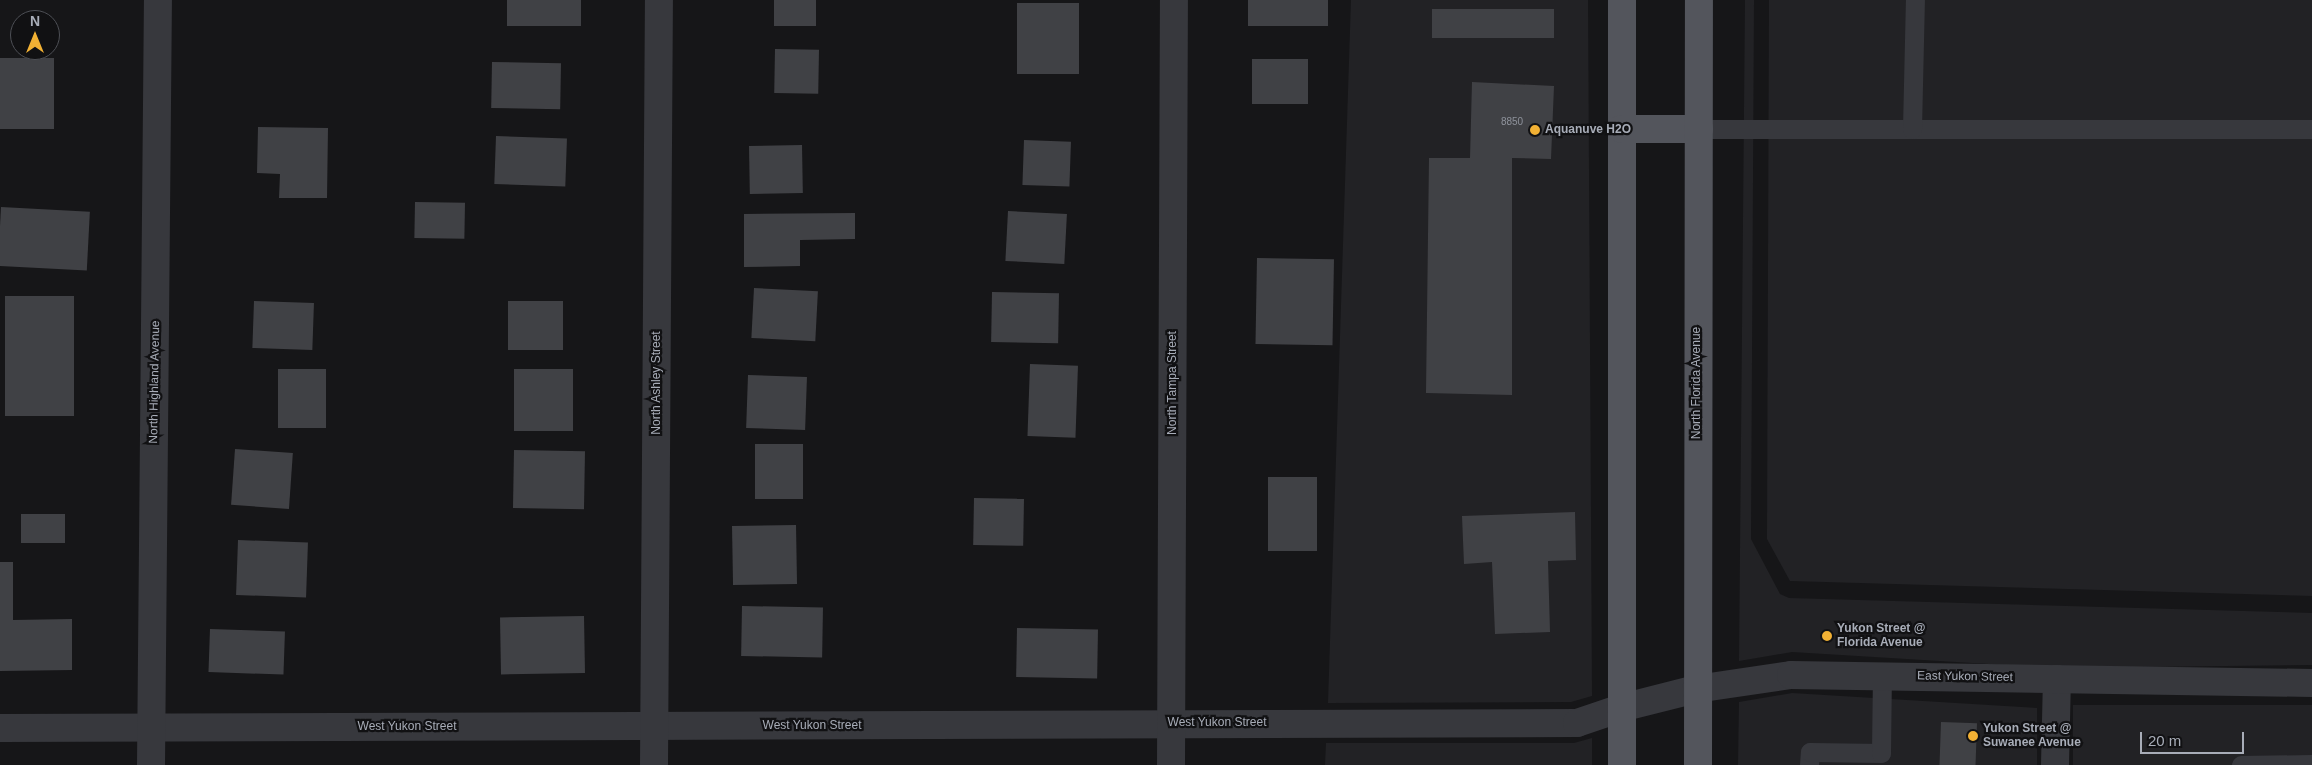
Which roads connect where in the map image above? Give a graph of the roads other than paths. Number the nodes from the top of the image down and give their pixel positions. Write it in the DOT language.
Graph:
graph roads {
  1 [pos="158,0"];
  2 [pos="659,0"];
  3 [pos="1174,0"];
  4 [pos="1622,0"];
  5 [pos="1700,0"];
  6 [pos="1915,0"];
  7 [pos="1622,129"];
  8 [pos="1699,129"];
  9 [pos="1912,129"];
  10 [pos="2312,129"];
  11 [pos="1882,676"];
  12 [pos="2057,679"];
  13 [pos="2312,683"];
  14 [pos="1696,689"];
  15 [pos="1621,708"];
  16 [pos="1172,723"];
  17 [pos="151,727"];
  18 [pos="654,727"];
  19 [pos="0,728"];
  20 [pos="2312,764"];
  21 [pos="151,765"];
  22 [pos="654,765"];
  23 [pos="1171,765"];
  24 [pos="1622,765"];
  25 [pos="1698,765"];
  26 [pos="1809,765"];
  27 [pos="2055,765"];
  28 [pos="2241,765"];
  1 -- 17 [label="street, North Highland Avenue"];
  2 -- 18 [label="street, North Ashley Street"];
  3 -- 16 [label="street, North Tampa Street"];
  4 -- 7 [label="main road"];
  5 -- 8 [label="main road, North Florida Avenue"];
  6 -- 9 [label="lane"];
  7 -- 8 [label="main road"];
  7 -- 15 [label="main road"];
  8 -- 9 [label="lane"];
  8 -- 14 [label="main road, North Florida Avenue"];
  9 -- 10 [label="lane"];
  11 -- 12 [label="street, East Yukon Street"];
  11 -- 14 [label="street, East Yukon Street"];
  11 -- 26 [label="lane"];
  12 -- 13 [label="street, East Yukon Street"];
  12 -- 27 [label="street"];
  14 -- 15 [label="street, East Yukon Street"];
  14 -- 25 [label="main road, North Florida Avenue"];
  15 -- 16 [label="street, West Yukon Street"];
  15 -- 24 [label="main road"];
  16 -- 18 [label="street, West Yukon Street"];
  16 -- 23 [label="street, North Tampa Street"];
  17 -- 18 [label="street, West Yukon Street"];
  17 -- 19 [label="street, West Yukon Street"];
  17 -- 21 [label="street, North Highland Avenue"];
  18 -- 22 [label="street, North Ashley Street"];
  20 -- 28 [label="lane"];
}
